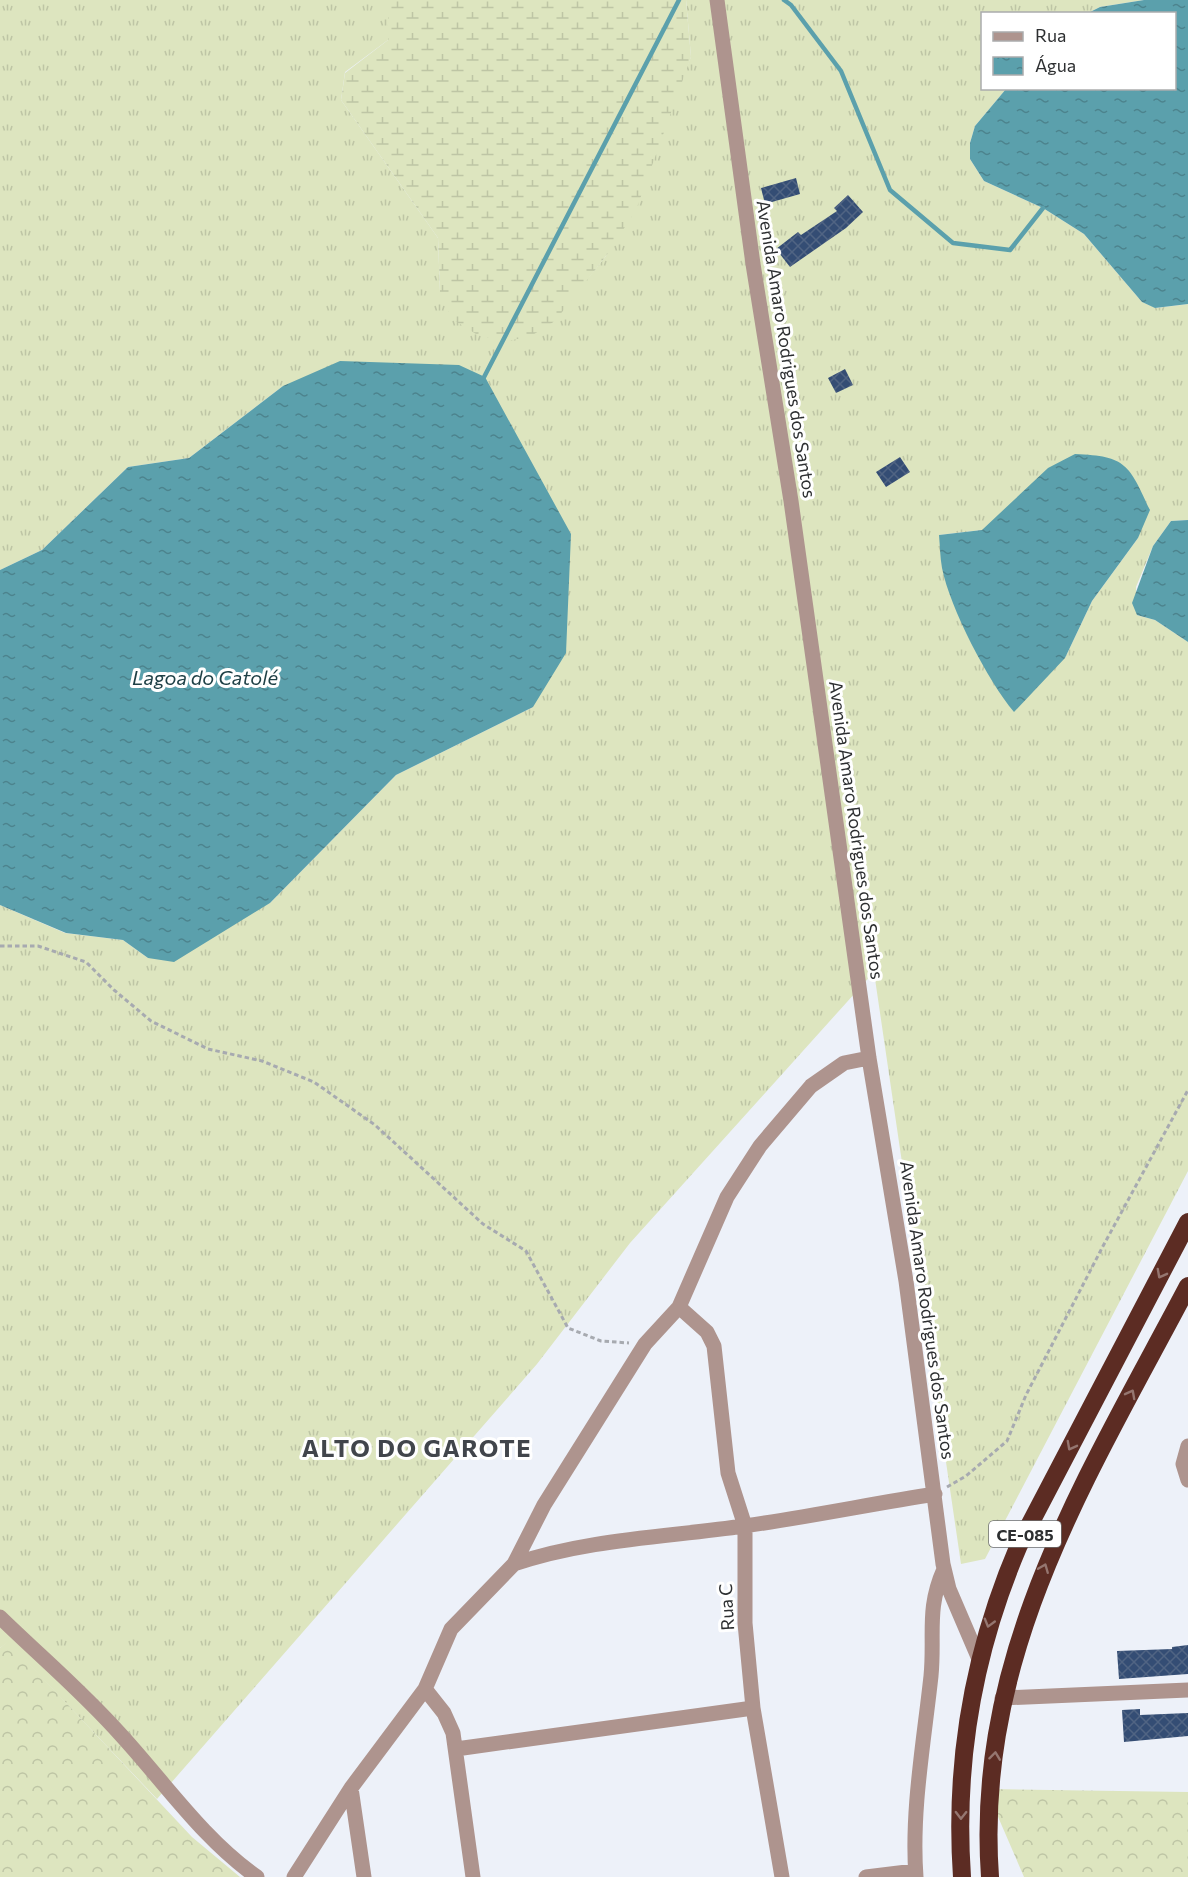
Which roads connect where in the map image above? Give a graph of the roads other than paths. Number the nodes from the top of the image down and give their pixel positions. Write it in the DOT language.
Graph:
graph roads {
  1 [pos="717,0"];
  2 [pos="868,1058"];
  3 [pos="1188,1222"];
  4 [pos="1188,1286"];
  5 [pos="679,1307"];
  6 [pos="1188,1446"];
  7 [pos="1188,1480"];
  8 [pos="935,1494"];
  9 [pos="745,1526"];
  10 [pos="514,1564"];
  11 [pos="944,1569"];
  12 [pos="0,1617"];
  13 [pos="979,1659"];
  14 [pos="425,1689"];
  15 [pos="1188,1690"];
  16 [pos="1002,1698"];
  17 [pos="753,1708"];
  18 [pos="456,1749"];
  19 [pos="351,1788"];
  20 [pos="915,1874"];
  21 [pos="256,1877"];
  22 [pos="294,1877"];
  23 [pos="364,1877"];
  24 [pos="473,1877"];
  25 [pos="782,1877"];
  26 [pos="866,1877"];
  27 [pos="962,1877"];
  28 [pos="990,1877"];
  1 -- 2 [label="street, Avenida Amaro Rodrigues dos Santos"];
  2 -- 5 [label="street"];
  2 -- 8 [label="street, Avenida Amaro Rodrigues dos Santos"];
  3 -- 13 [label="highway, CE-085, one-way"];
  16 -- 4 [label="highway, CE-085, one-way"];
  5 -- 9 [label="street, Rua C"];
  5 -- 10 [label="street"];
  6 -- 7 [label="street"];
  8 -- 9 [label="street"];
  8 -- 11 [label="street, Avenida Amaro Rodrigues dos Santos"];
  9 -- 10 [label="street"];
  9 -- 17 [label="street, Rua C"];
  10 -- 14 [label="street"];
  11 -- 13 [label="street, Avenida Amaro Rodrigues dos Santos"];
  11 -- 20 [label="street"];
  12 -- 21 [label="street"];
  13 -- 27 [label="highway, CE-085, one-way"];
  14 -- 18 [label="street"];
  14 -- 19 [label="street"];
  15 -- 16 [label="street"];
  28 -- 16 [label="highway, CE-085, one-way"];
  17 -- 18 [label="street"];
  17 -- 25 [label="street, Rua C"];
  18 -- 24 [label="street"];
  19 -- 22 [label="street"];
  19 -- 23 [label="street"];
  20 -- 26 [label="street"];
}
